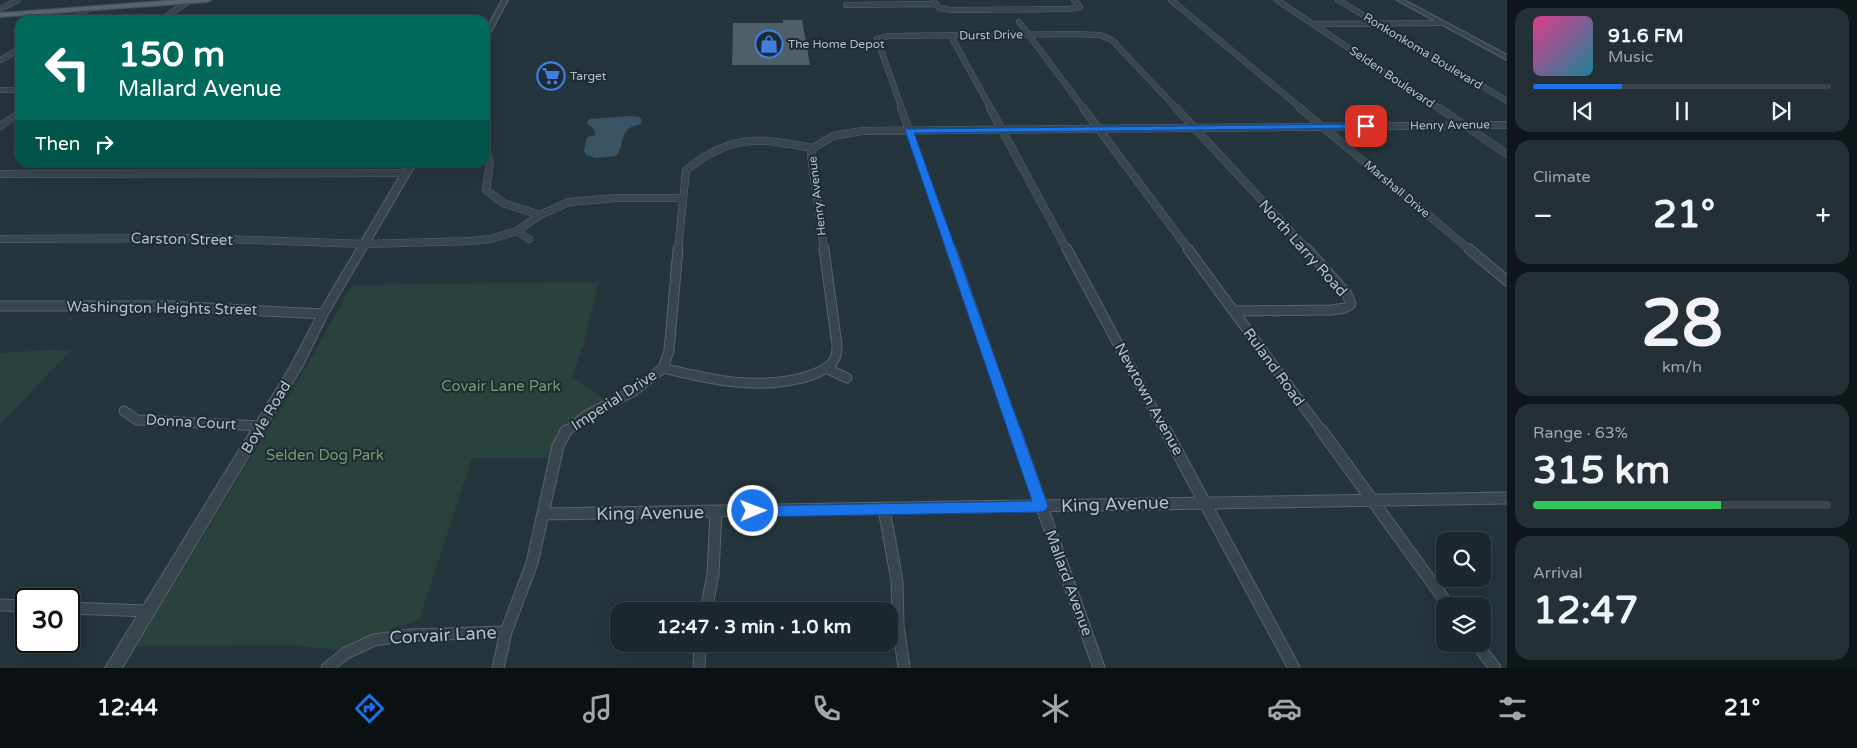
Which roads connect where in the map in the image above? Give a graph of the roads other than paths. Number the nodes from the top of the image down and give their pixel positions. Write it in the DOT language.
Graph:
graph roads {
  1 [pos="18,0"];
  2 [pos="207,0"];
  3 [pos="506,0"];
  4 [pos="1074,0"];
  5 [pos="1171,0"];
  6 [pos="1277,0"];
  7 [pos="1338,0"];
  8 [pos="1400,0"];
  9 [pos="189,1"];
  10 [pos="934,2"];
  11 [pos="846,4"];
  12 [pos="91,8"];
  13 [pos="0,9"];
  14 [pos="0,15"];
  15 [pos="79,15"];
  16 [pos="168,15"];
  17 [pos="1019,22"];
  18 [pos="1377,23"];
  19 [pos="1442,23"];
  20 [pos="1314,24"];
  21 [pos="490,28"];
  22 [pos="1029,35"];
  23 [pos="951,36"];
  24 [pos="882,37"];
  25 [pos="15,52"];
  26 [pos="1507,58"];
  27 [pos="0,60"];
  28 [pos="0,90"];
  29 [pos="15,90"];
  30 [pos="1507,101"];
  31 [pos="15,116"];
  32 [pos="1464,125"];
  33 [pos="1507,125"];
  34 [pos="0,126"];
  35 [pos="1322,127"];
  36 [pos="1192,128"];
  37 [pos="1097,129"];
  38 [pos="909,130"];
  39 [pos="1002,130"];
  40 [pos="813,148"];
  41 [pos="1507,154"];
  42 [pos="410,167"];
  43 [pos="489,167"];
  44 [pos="407,173"];
  45 [pos="0,174"];
  46 [pos="682,198"];
  47 [pos="540,215"];
  48 [pos="517,231"];
  49 [pos="0,239"];
  50 [pos="530,239"];
  51 [pos="365,244"];
  52 [pos="1507,281"];
  53 [pos="0,306"];
  54 [pos="1234,311"];
  55 [pos="324,314"];
  56 [pos="664,368"];
  57 [pos="828,369"];
  58 [pos="847,378"];
  59 [pos="124,411"];
  60 [pos="261,426"];
  61 [pos="1507,498"];
  62 [pos="1371,500"];
  63 [pos="1205,502"];
  64 [pos="1041,506"];
  65 [pos="884,509"];
  66 [pos="716,512"];
  67 [pos="543,514"];
  68 [pos="1442,597"];
  69 [pos="709,602"];
  70 [pos="0,605"];
  71 [pos="15,606"];
  72 [pos="80,608"];
  73 [pos="147,611"];
  74 [pos="506,632"];
  75 [pos="700,652"];
  76 [pos="1483,652"];
  77 [pos="114,668"];
  78 [pos="327,668"];
  79 [pos="498,668"];
  80 [pos="699,668"];
  81 [pos="904,668"];
  82 [pos="1099,668"];
  83 [pos="1294,668"];
  84 [pos="1494,668"];
  1 -- 13 [label="street"];
  2 -- 9 [label="main road"];
  3 -- 21 [label="street"];
  4 -- 10 [label="street"];
  5 -- 35 [label="street, Marshall Drive"];
  6 -- 20 [label="street, Selden Boulevard"];
  7 -- 18 [label="street, Ronkonkoma Boulevard"];
  8 -- 19 [label="street"];
  9 -- 12 [label="main road"];
  9 -- 16 [label="street"];
  10 -- 11 [label="street"];
  12 -- 14 [label="main road"];
  12 -- 15 [label="street"];
  17 -- 22 [label="street, Ruland Road"];
  18 -- 19 [label="street"];
  18 -- 20 [label="street"];
  18 -- 30 [label="street, Ronkonkoma Boulevard"];
  19 -- 26 [label="street"];
  20 -- 32 [label="street, Selden Boulevard"];
  22 -- 23 [label="street, Durst Drive"];
  22 -- 36 [label="street, Durst Drive"];
  22 -- 37 [label="street, Ruland Road"];
  23 -- 24 [label="street, Durst Drive"];
  23 -- 39 [label="street"];
  24 -- 38 [label="street, Mallard Avenue"];
  25 -- 27 [label="street"];
  28 -- 29 [label="street"];
  31 -- 34 [label="street"];
  32 -- 33 [label="street, Henry Avenue"];
  32 -- 35 [label="street, Henry Avenue"];
  32 -- 41 [label="street, Selden Boulevard"];
  35 -- 36 [label="street, Henry Avenue"];
  35 -- 52 [label="street, Marshall Drive"];
  36 -- 37 [label="street, Henry Avenue"];
  36 -- 54 [label="street, North Larry Road"];
  37 -- 39 [label="street, Henry Avenue"];
  37 -- 54 [label="street, Ruland Road"];
  38 -- 39 [label="street, Henry Avenue"];
  38 -- 40 [label="street, Henry Avenue"];
  38 -- 64 [label="street, Mallard Avenue"];
  39 -- 63 [label="street, Newtown Avenue"];
  40 -- 46 [label="street, Imperial Drive"];
  40 -- 57 [label="street, Henry Avenue"];
  42 -- 44 [label="street, Boyle Road"];
  43 -- 47 [label="street"];
  44 -- 45 [label="street"];
  44 -- 51 [label="street, Boyle Road"];
  46 -- 47 [label="street, Carston Street"];
  46 -- 56 [label="street, Imperial Drive"];
  47 -- 48 [label="street, Carston Street"];
  48 -- 50 [label="street"];
  48 -- 51 [label="street, Carston Street"];
  49 -- 51 [label="street, Carston Street"];
  51 -- 55 [label="street, Boyle Road"];
  53 -- 55 [label="street, Washington Heights Street"];
  54 -- 62 [label="street, Ruland Road"];
  55 -- 60 [label="street, Boyle Road"];
  56 -- 57 [label="street"];
  56 -- 67 [label="street, Imperial Drive"];
  57 -- 58 [label="street"];
  59 -- 60 [label="street, Donna Court"];
  60 -- 73 [label="street, Boyle Road"];
  61 -- 62 [label="street, King Avenue"];
  62 -- 63 [label="street, King Avenue"];
  62 -- 68 [label="street, Ruland Road"];
  63 -- 64 [label="street, King Avenue"];
  63 -- 83 [label="street, Newtown Avenue"];
  64 -- 65 [label="street, King Avenue"];
  64 -- 82 [label="street, Mallard Avenue"];
  65 -- 66 [label="street, King Avenue"];
  65 -- 81 [label="street"];
  66 -- 67 [label="street, King Avenue"];
  66 -- 69 [label="street"];
  67 -- 74 [label="street, Imperial Drive"];
  70 -- 71 [label="street"];
  72 -- 73 [label="street"];
  73 -- 77 [label="street, Boyle Road"];
  74 -- 78 [label="street, Corvair Lane"];
  74 -- 79 [label="street, Imperial Drive"];
  75 -- 80 [label="street"];
  76 -- 84 [label="street"];
}
